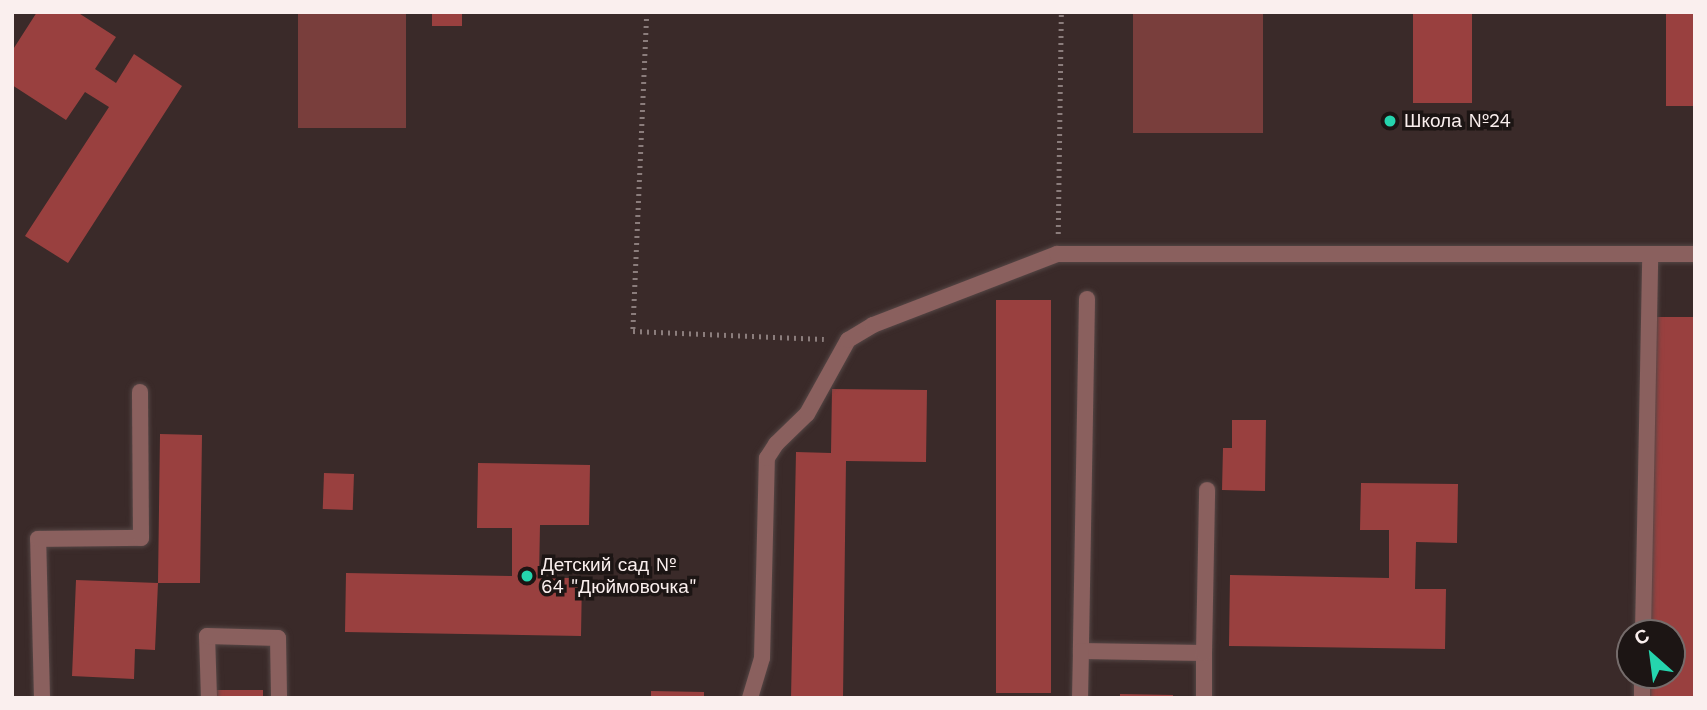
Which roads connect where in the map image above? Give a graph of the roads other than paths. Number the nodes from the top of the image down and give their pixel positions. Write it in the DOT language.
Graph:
graph roads {
  1 [pos="1650,254"];
  2 [pos="1695,254"];
  3 [pos="1087,299"];
  4 [pos="140,392"];
  5 [pos="1207,490"];
  6 [pos="1643,619"];
  7 [pos="1081,651"];
  8 [pos="1205,653"];
  9 [pos="42,698"];
  10 [pos="209,698"];
  11 [pos="279,698"];
  12 [pos="750,698"];
  13 [pos="1080,698"];
  14 [pos="1204,698"];
  1 -- 2 [label="lane"];
  1 -- 6 [label="lane"];
  1 -- 12 [label="lane"];
  3 -- 7 [label="lane"];
  4 -- 9 [label="lane"];
  5 -- 8 [label="lane"];
  7 -- 8 [label="lane"];
  7 -- 13 [label="lane"];
  8 -- 14 [label="lane"];
  10 -- 11 [label="lane"];
}
